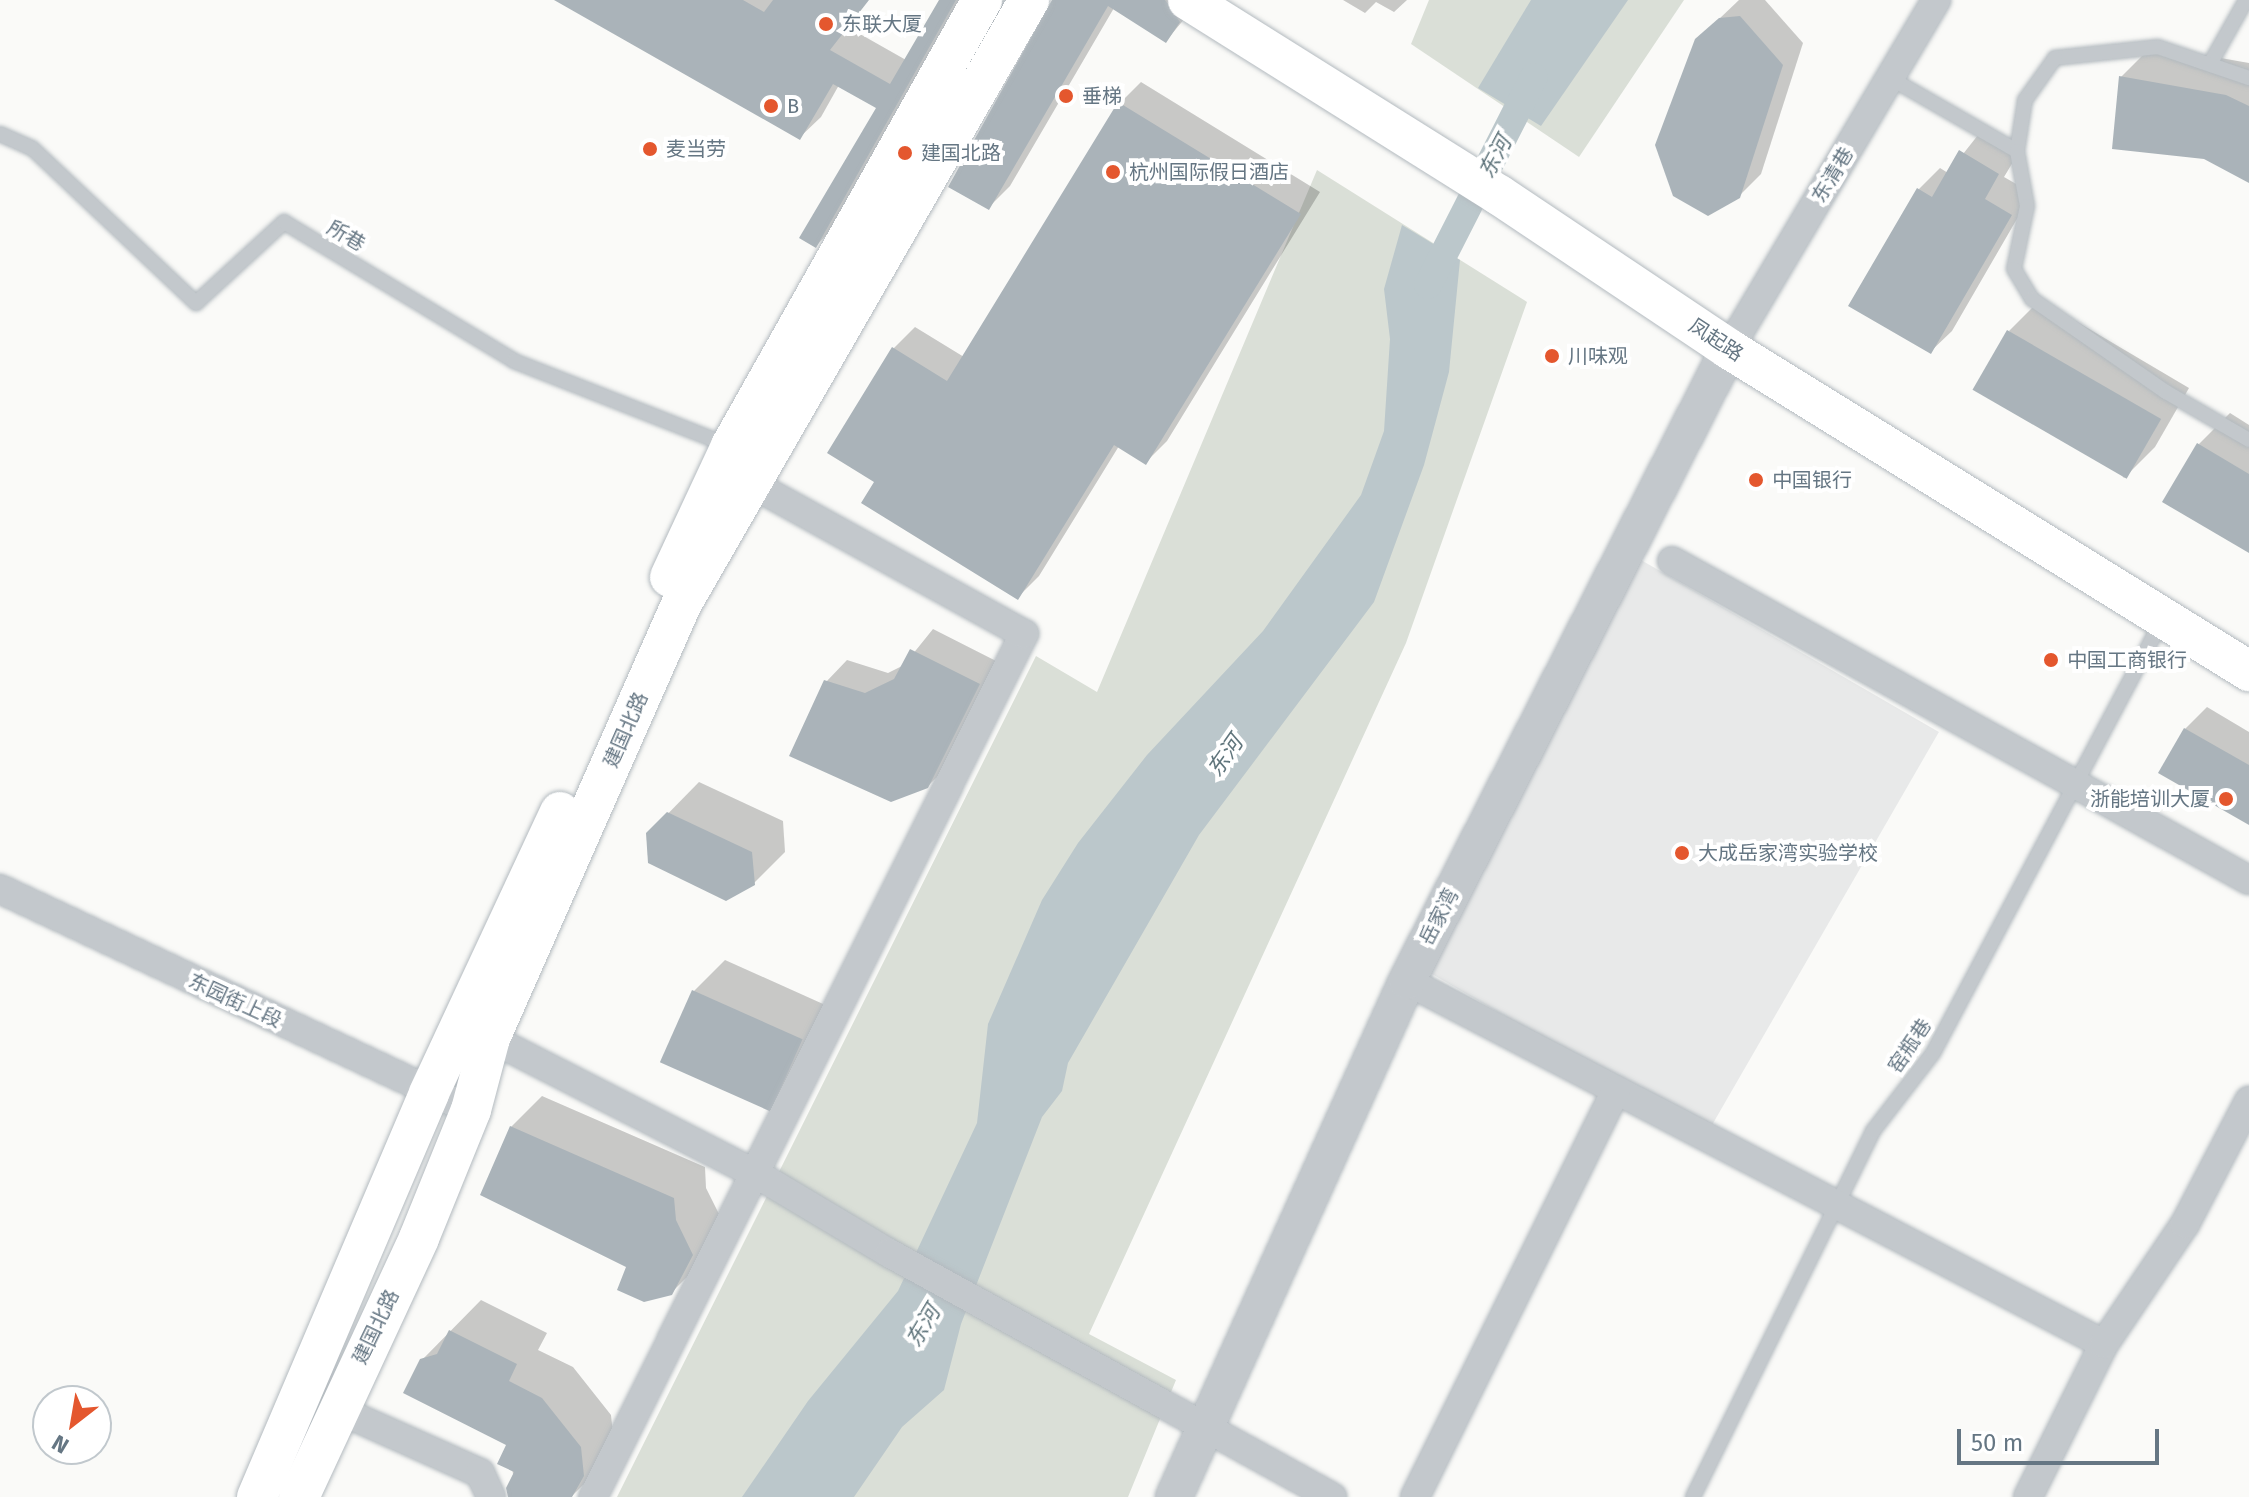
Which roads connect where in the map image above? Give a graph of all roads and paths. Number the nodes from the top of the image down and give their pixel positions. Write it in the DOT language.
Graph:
graph roads {
  1 [pos="982,0"];
  2 [pos="1029,0"];
  3 [pos="1188,0"];
  4 [pos="1936,0"];
  5 [pos="2246,0"];
  6 [pos="2210,64"];
  7 [pos="1890,78"];
  8 [pos="2249,78"];
  9 [pos="0,134"];
  10 [pos="2017,151"];
  11 [pos="1729,349"];
  12 [pos="2249,440"];
  13 [pos="731,446"];
  14 [pos="751,483"];
  15 [pos="1672,561"];
  16 [pos="2164,618"];
  17 [pos="2249,671"];
  18 [pos="2075,784"];
  19 [pos="2249,880"];
  20 [pos="0,889"];
  21 [pos="1407,981"];
  22 [pos="490,1038"];
  23 [pos="1616,1090"];
  24 [pos="429,1093"];
  25 [pos="2249,1101"];
  26 [pos="471,1110"];
  27 [pos="758,1175"];
  28 [pos="1836,1205"];
  29 [pos="2104,1344"];
  30 [pos="337,1409"];
  31 [pos="1202,1424"];
  32 [pos="257,1497"];
  33 [pos="299,1497"];
  34 [pos="491,1497"];
  35 [pos="593,1497"];
  36 [pos="1174,1497"];
  37 [pos="1332,1497"];
  38 [pos="1415,1497"];
  39 [pos="1693,1497"];
  40 [pos="2028,1497"];
  1 -- 13 [label="main road, 建国北路"];
  2 -- 14 [label="main road, 建国北路"];
  3 -- 11 [label="main road, 凤起路"];
  4 -- 7 [label="street, 东清巷"];
  5 -- 6 [label="lane"];
  6 -- 8 [label="lane"];
  6 -- 10 [label="lane"];
  7 -- 10 [label="lane"];
  7 -- 11 [label="street, 东清巷"];
  9 -- 13 [label="lane, 所巷"];
  10 -- 12 [label="lane"];
  11 -- 16 [label="main road, 凤起路"];
  11 -- 21 [label="street, 岳家湾"];
  13 -- 24 [label="main road, 建国北路"];
  14 -- 22 [label="main road, 建国北路"];
  14 -- 27 [label="street"];
  15 -- 18 [label="street"];
  16 -- 17 [label="main road, 凤起路"];
  16 -- 18 [label="lane, 窑瓶巷"];
  18 -- 19 [label="street"];
  18 -- 28 [label="lane, 窑瓶巷"];
  20 -- 24 [label="street, 东园街上段"];
  21 -- 23 [label="street"];
  21 -- 31 [label="street, 岳家湾"];
  22 -- 26 [label="main road, 建国北路"];
  22 -- 27 [label="street"];
  23 -- 28 [label="street"];
  23 -- 38 [label="street"];
  24 -- 26 [label="street, 东园街上段"];
  24 -- 32 [label="main road, 建国北路"];
  25 -- 29 [label="street"];
  26 -- 30 [label="main road, 建国北路"];
  27 -- 31 [label="street"];
  27 -- 35 [label="street"];
  28 -- 29 [label="street"];
  28 -- 39 [label="lane, 窑瓶巷"];
  29 -- 40 [label="street"];
  30 -- 33 [label="main road, 建国北路"];
  30 -- 34 [label="street"];
  31 -- 36 [label="street, 岳家湾"];
  31 -- 37 [label="street"];
}
